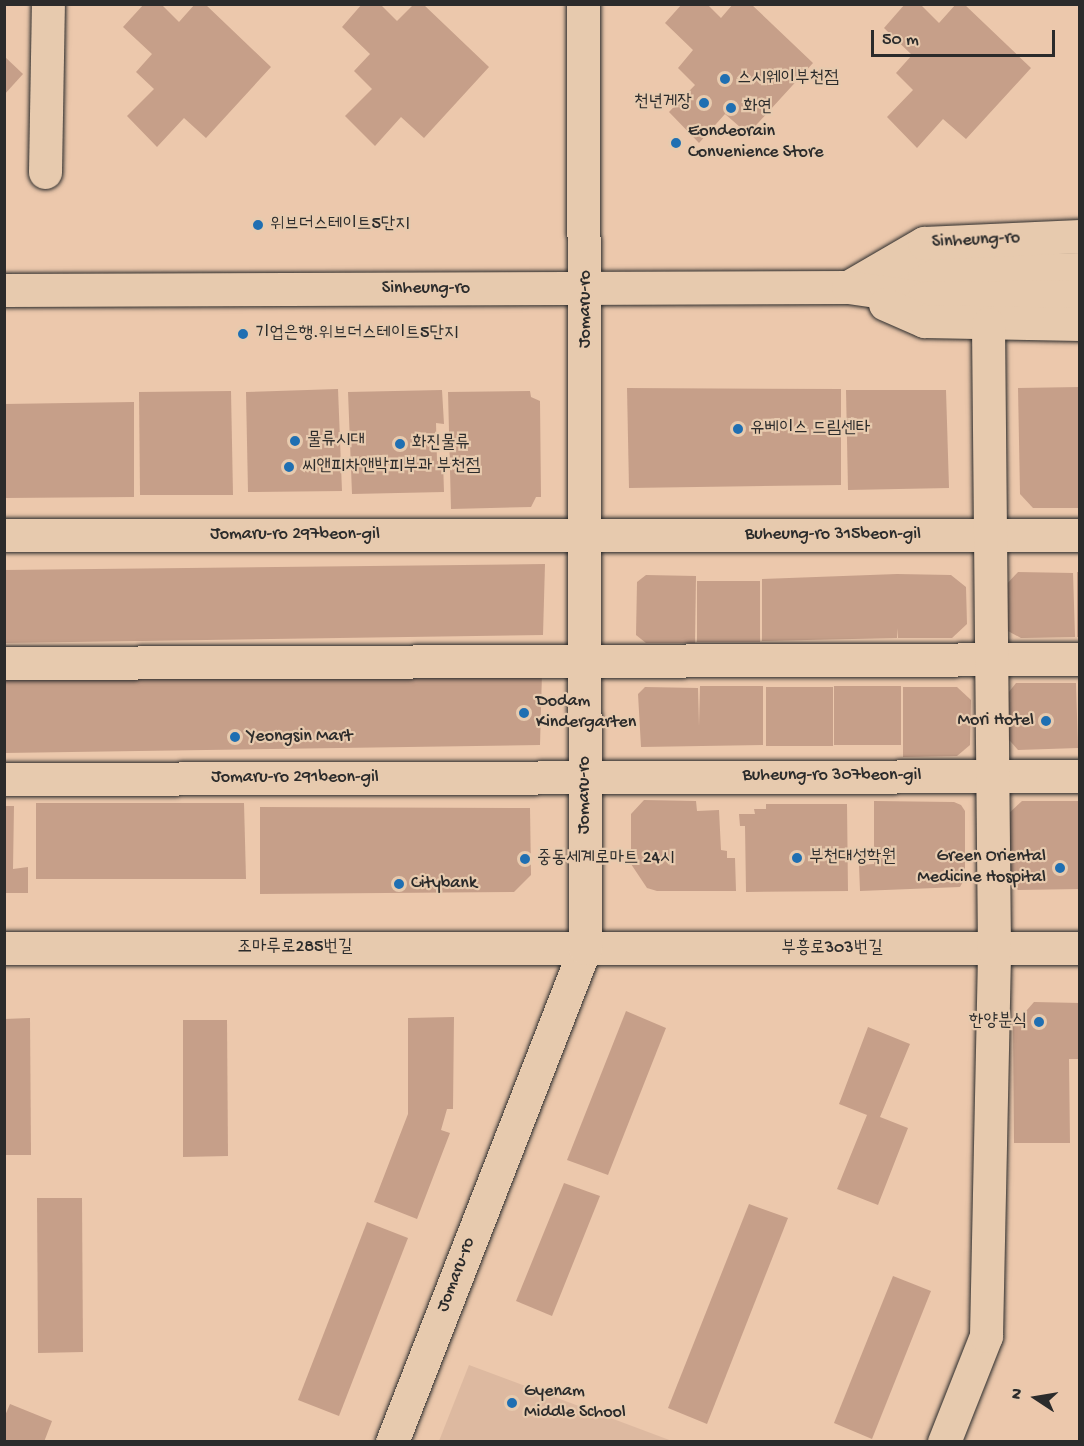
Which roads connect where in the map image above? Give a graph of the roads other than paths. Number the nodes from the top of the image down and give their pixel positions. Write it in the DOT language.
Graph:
graph roads {
  1 [pos="48,4"];
  2 [pos="583,4"];
  3 [pos="45,172"];
  4 [pos="1080,236"];
  5 [pos="1080,269"];
  6 [pos="924,284"];
  7 [pos="848,287"];
  8 [pos="587,289"];
  9 [pos="4,290"];
  10 [pos="1080,296"];
  11 [pos="988,324"];
  12 [pos="1080,324"];
  13 [pos="4,535"];
  14 [pos="586,535"];
  15 [pos="993,535"];
  16 [pos="1080,535"];
  17 [pos="585,659"];
  18 [pos="1080,659"];
  19 [pos="993,660"];
  20 [pos="4,663"];
  21 [pos="585,776"];
  22 [pos="994,776"];
  23 [pos="1080,776"];
  24 [pos="4,779"];
  25 [pos="4,948"];
  26 [pos="585,948"];
  27 [pos="1080,948"];
  28 [pos="994,950"];
  29 [pos="392,1442"];
  30 [pos="944,1442"];
  1 -- 3 [label="street"];
  2 -- 8 [label="street, Jomaru-ro"];
  4 -- 7 [label="street, Sinheung-ro"];
  5 -- 6 [label="street, Sinheung-ro"];
  6 -- 7 [label="street, Sinheung-ro"];
  6 -- 10 [label="street, Sinheung-ro"];
  7 -- 8 [label="street, Sinheung-ro"];
  7 -- 11 [label="street, Sinheung-ro"];
  8 -- 9 [label="street, Sinheung-ro"];
  8 -- 14 [label="street, Jomaru-ro"];
  11 -- 12 [label="street, Sinheung-ro"];
  11 -- 15 [label="street"];
  13 -- 14 [label="street, Jomaru-ro 297beon-gil"];
  14 -- 15 [label="street, Buheung-ro 315beon-gil"];
  14 -- 17 [label="street, Jomaru-ro"];
  15 -- 16 [label="street, Buheung-ro 315beon-gil"];
  15 -- 19 [label="street"];
  17 -- 19 [label="street"];
  17 -- 20 [label="street"];
  17 -- 21 [label="street, Jomaru-ro"];
  18 -- 19 [label="street"];
  19 -- 22 [label="street"];
  21 -- 22 [label="street, Buheung-ro 307beon-gil"];
  21 -- 24 [label="street, Jomaru-ro 291beon-gil"];
  21 -- 26 [label="street, Jomaru-ro"];
  22 -- 23 [label="street, Buheung-ro 307beon-gil"];
  22 -- 28 [label="street"];
  25 -- 26 [label="street, 조마루로285번길"];
  26 -- 28 [label="street, 부흥로303번길"];
  26 -- 29 [label="street, Jomaru-ro"];
  27 -- 28 [label="street, 부흥로303번길"];
  28 -- 30 [label="street"];
}
